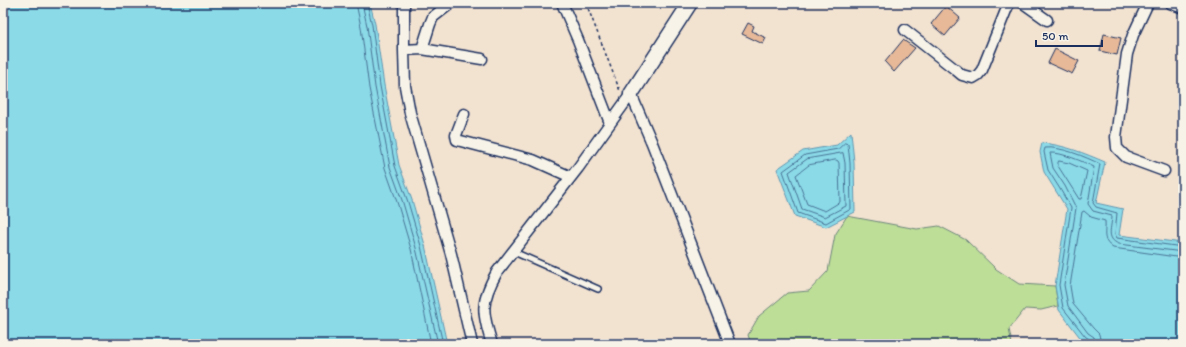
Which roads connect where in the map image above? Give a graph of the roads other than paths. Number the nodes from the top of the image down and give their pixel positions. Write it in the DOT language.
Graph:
graph roads {
  1 [pos="404,3"];
  2 [pos="451,3"];
  3 [pos="562,3"];
  4 [pos="690,3"];
  5 [pos="1009,3"];
  6 [pos="1023,3"];
  7 [pos="1148,3"];
  8 [pos="1170,3"];
  9 [pos="1183,8"];
  10 [pos="1047,20"];
  11 [pos="905,30"];
  12 [pos="422,49"];
  13 [pos="404,50"];
  14 [pos="482,59"];
  15 [pos="628,98"];
  16 [pos="464,114"];
  17 [pos="610,123"];
  18 [pos="1164,171"];
  19 [pos="571,177"];
  20 [pos="514,252"];
  21 [pos="598,289"];
  22 [pos="472,344"];
  23 [pos="492,344"];
  24 [pos="730,344"];
  1 -- 13 [label="street"];
  2 -- 12 [label="street"];
  3 -- 17 [label="street"];
  4 -- 15 [label="street"];
  5 -- 11 [label="street"];
  6 -- 10 [label="street"];
  7 -- 18 [label="street"];
  8 -- 9 [label="street"];
  12 -- 13 [label="street"];
  12 -- 14 [label="street"];
  13 -- 22 [label="street"];
  15 -- 17 [label="street"];
  15 -- 24 [label="street"];
  16 -- 19 [label="street"];
  17 -- 19 [label="street"];
  19 -- 20 [label="street"];
  20 -- 21 [label="lane"];
  20 -- 23 [label="street"];
}
